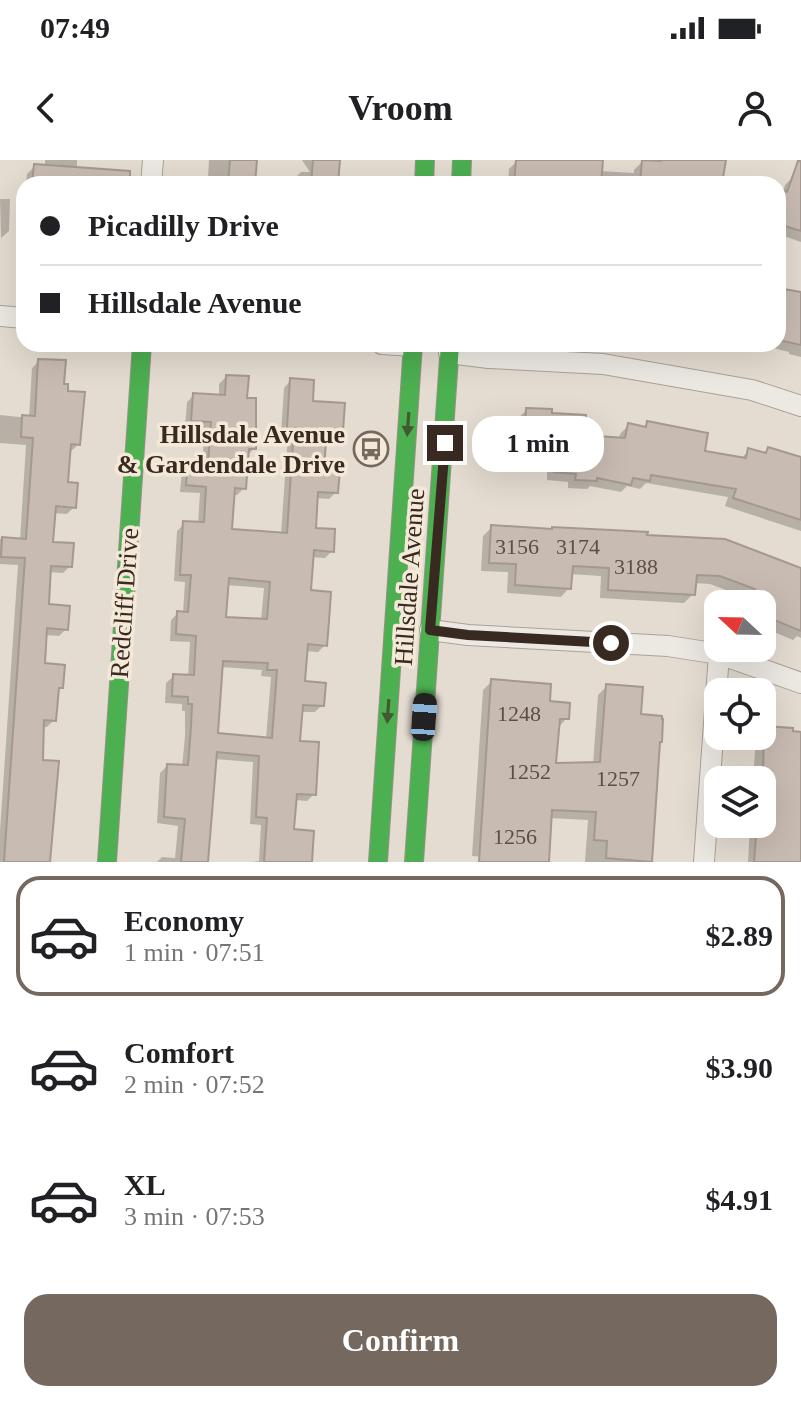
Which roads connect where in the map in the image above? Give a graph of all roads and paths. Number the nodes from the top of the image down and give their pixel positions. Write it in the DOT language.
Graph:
graph roads {
  1 [pos="141,352"];
  2 [pos="413,352"];
  3 [pos="420,352"];
  4 [pos="446,352"];
  5 [pos="466,352"];
  6 [pos="801,406"];
  7 [pos="446,419"];
  8 [pos="430,630"];
  9 [pos="704,652"];
  10 [pos="718,662"];
  11 [pos="742,662"];
  12 [pos="801,683"];
  13 [pos="107,862"];
  14 [pos="378,862"];
  15 [pos="414,862"];
  16 [pos="704,862"];
  1 -- 13 [label="main road, Redcliff Drive"];
  2 -- 14 [label="main road, Hillsdale Avenue, one-way"];
  3 -- 7 [label="main road"];
  4 -- 7 [label="main road, Hillsdale Avenue"];
  5 -- 6 [label="street"];
  7 -- 8 [label="main road, Hillsdale Avenue"];
  8 -- 9 [label="street"];
  8 -- 15 [label="main road, Hillsdale Avenue"];
  10 -- 16 [label="street"];
  11 -- 12 [label="street"];
}
